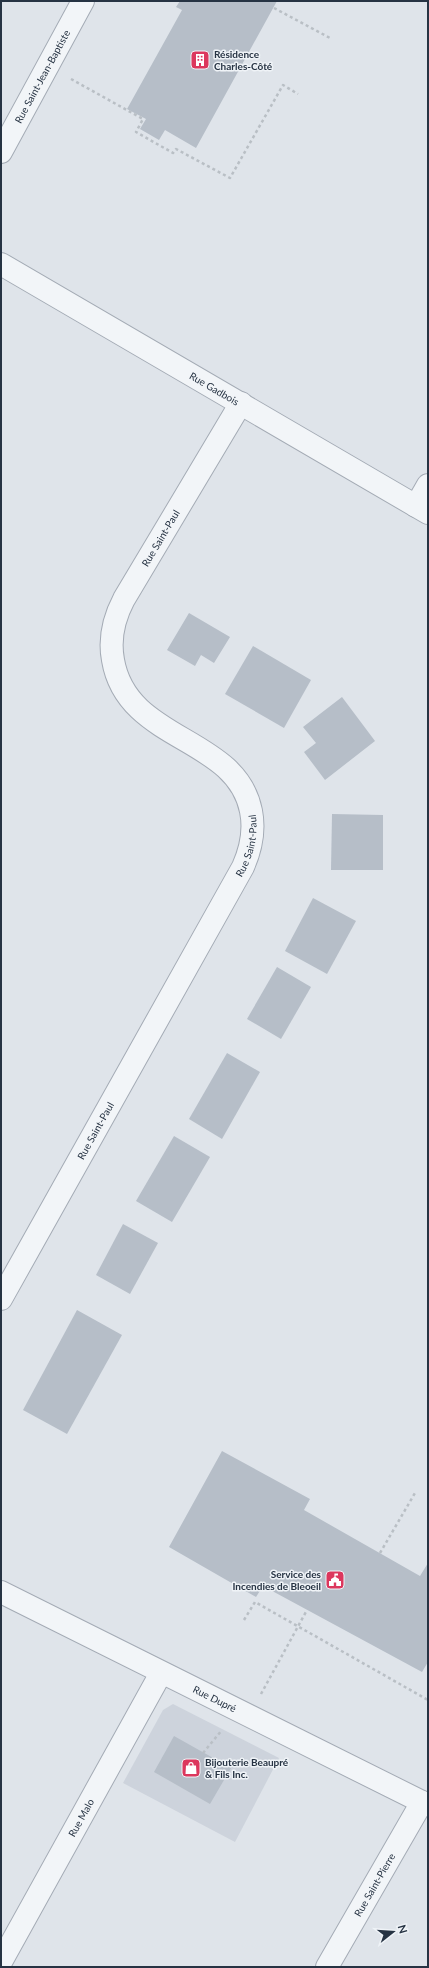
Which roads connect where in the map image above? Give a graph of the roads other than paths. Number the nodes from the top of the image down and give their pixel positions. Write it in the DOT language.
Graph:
graph roads {
  1 [pos="83,1"];
  2 [pos="1,152"];
  3 [pos="1,264"];
  4 [pos="241,403"];
  5 [pos="428,485"];
  6 [pos="422,510"];
  7 [pos="1,1299"];
  8 [pos="1,1592"];
  9 [pos="161,1673"];
  10 [pos="425,1804"];
  11 [pos="1,1962"];
  12 [pos="327,1967"];
  1 -- 2 [label="street, Rue Saint-Jean-Baptiste"];
  3 -- 4 [label="street, Rue Gadbois"];
  4 -- 6 [label="street, Rue Gadbois"];
  4 -- 7 [label="street, Rue Saint-Paul"];
  5 -- 6 [label="street"];
  8 -- 9 [label="street, Rue Dupré"];
  9 -- 10 [label="street, Rue Dupré"];
  9 -- 11 [label="street, Rue Malo"];
  10 -- 12 [label="street, Rue Saint-Pierre"];
}
